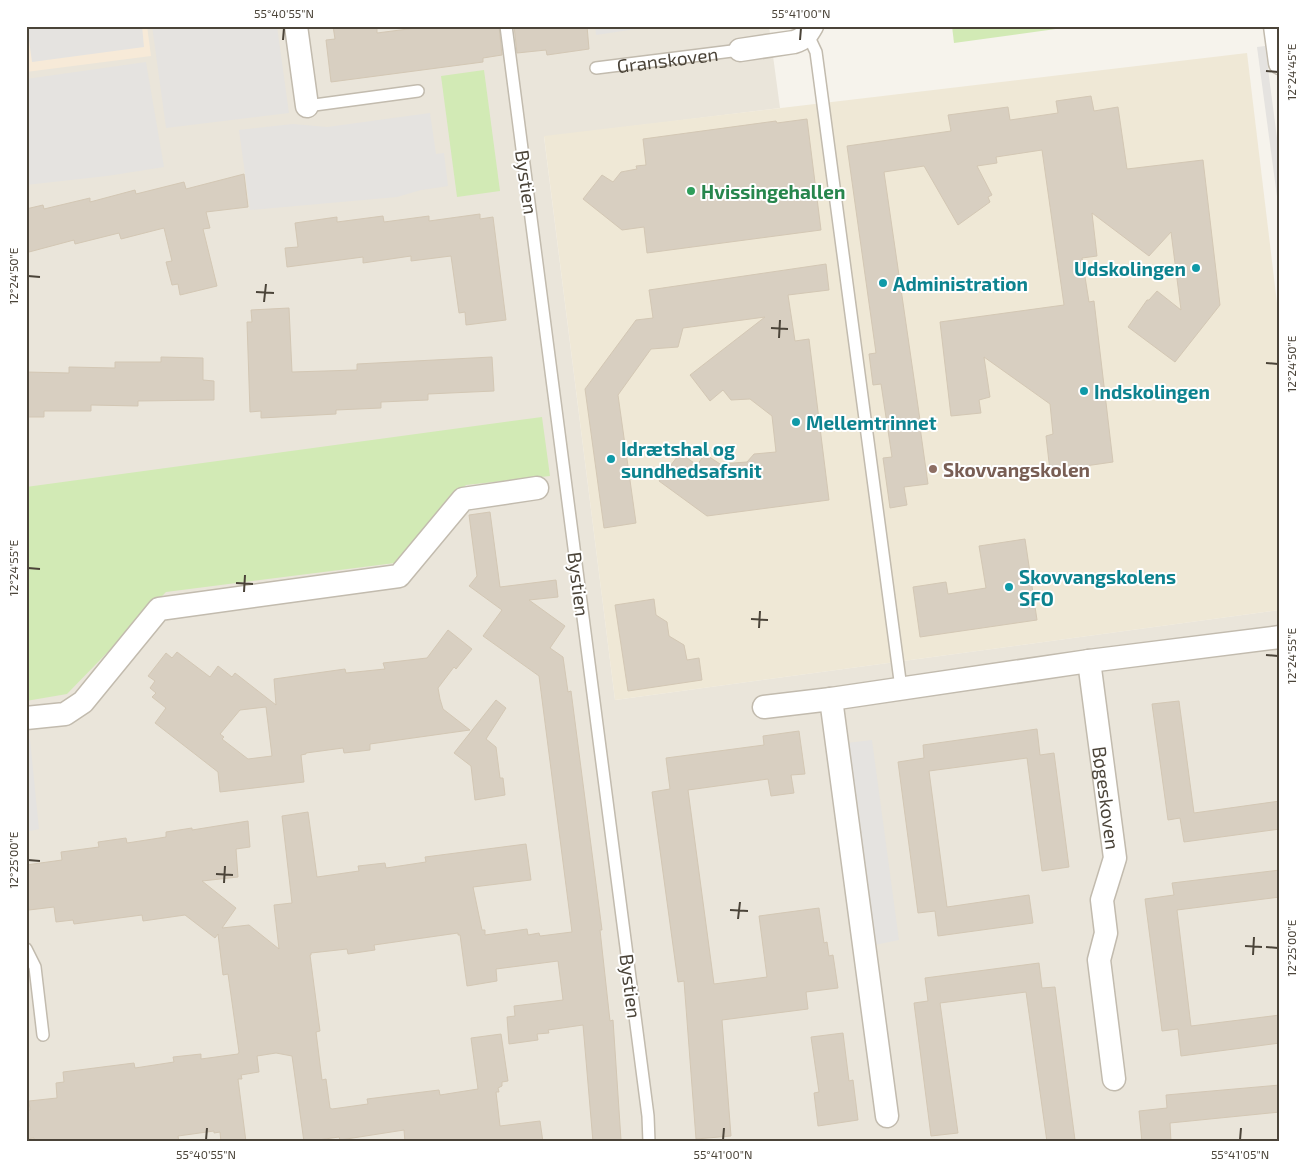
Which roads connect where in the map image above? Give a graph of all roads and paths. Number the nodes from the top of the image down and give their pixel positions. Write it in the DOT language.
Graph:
graph roads {
  1 [pos="296,26"];
  2 [pos="506,26"];
  3 [pos="1275,26"];
  4 [pos="810,30"];
  5 [pos="740,50"];
  6 [pos="1280,63"];
  7 [pos="596,68"];
  8 [pos="418,91"];
  9 [pos="307,106"];
  10 [pos="537,488"];
  11 [pos="1280,637"];
  12 [pos="1089,661"];
  13 [pos="901,688"];
  14 [pos="831,699"];
  15 [pos="764,707"];
  16 [pos="26,718"];
  17 [pos="26,950"];
  18 [pos="43,1035"];
  19 [pos="1114,1079"];
  20 [pos="887,1116"];
  21 [pos="650,1142"];
  1 -- 9 [label="street"];
  2 -- 21 [label="lane, Bystien"];
  3 -- 6 [label="street"];
  4 -- 5 [label="street"];
  4 -- 13 [label="lane"];
  5 -- 7 [label="lane, Granskoven"];
  8 -- 9 [label="lane"];
  10 -- 16 [label="street"];
  11 -- 12 [label="street"];
  12 -- 13 [label="street"];
  12 -- 19 [label="street, Bøgeskoven"];
  13 -- 14 [label="street"];
  14 -- 15 [label="street"];
  14 -- 20 [label="street"];
  17 -- 18 [label="lane"];
}
